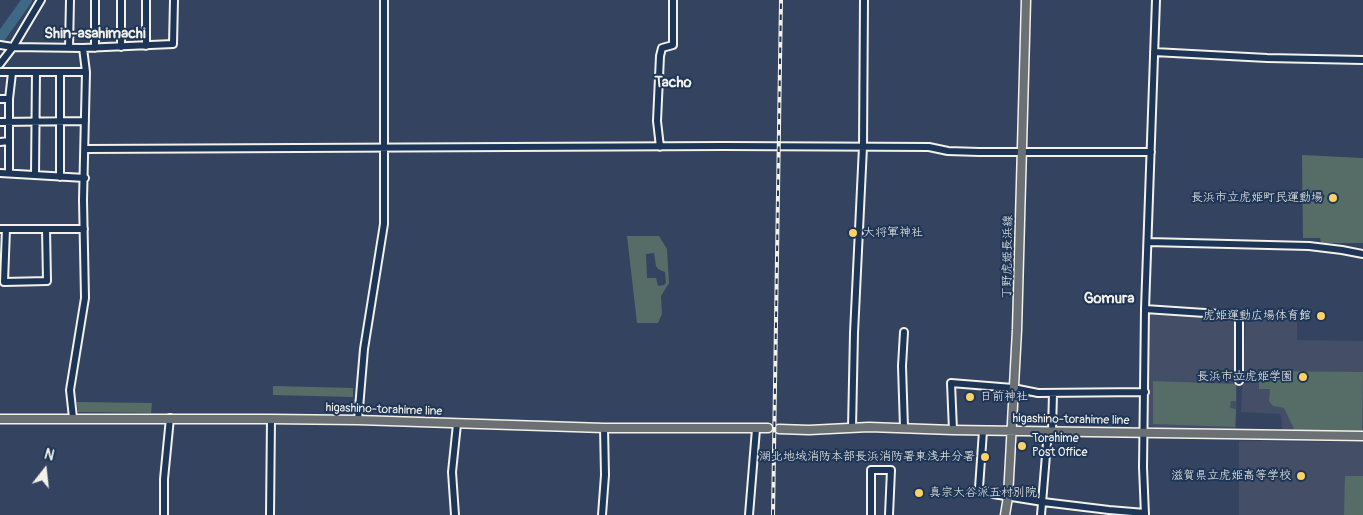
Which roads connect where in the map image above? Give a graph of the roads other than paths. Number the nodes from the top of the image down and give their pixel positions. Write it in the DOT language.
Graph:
graph roads {
  1 [pos="41,0"];
  2 [pos="70,0"];
  3 [pos="95,0"];
  4 [pos="121,0"];
  5 [pos="146,0"];
  6 [pos="174,0"];
  7 [pos="384,0"];
  8 [pos="674,0"];
  9 [pos="864,0"];
  10 [pos="1026,0"];
  11 [pos="1156,0"];
  12 [pos="0,45"];
  13 [pos="146,46"];
  14 [pos="11,47"];
  15 [pos="121,47"];
  16 [pos="69,48"];
  17 [pos="84,48"];
  18 [pos="95,48"];
  19 [pos="1154,52"];
  20 [pos="1363,60"];
  21 [pos="0,64"];
  22 [pos="0,72"];
  23 [pos="36,72"];
  24 [pos="60,72"];
  25 [pos="86,72"];
  26 [pos="12,73"];
  27 [pos="0,99"];
  28 [pos="9,99"];
  29 [pos="34,121"];
  30 [pos="60,121"];
  31 [pos="85,121"];
  32 [pos="0,122"];
  33 [pos="9,122"];
  34 [pos="9,141"];
  35 [pos="0,142"];
  36 [pos="384,147"];
  37 [pos="660,147"];
  38 [pos="863,147"];
  39 [pos="85,149"];
  40 [pos="1022,152"];
  41 [pos="1151,152"];
  42 [pos="0,173"];
  43 [pos="9,173"];
  44 [pos="35,175"];
  45 [pos="60,177"];
  46 [pos="85,178"];
  47 [pos="3,229"];
  48 [pos="46,229"];
  49 [pos="84,230"];
  50 [pos="1148,242"];
  51 [pos="1360,256"];
  52 [pos="1145,309"];
  53 [pos="904,332"];
  54 [pos="1238,381"];
  55 [pos="1013,388"];
  56 [pos="1145,392"];
  57 [pos="1053,393"];
  58 [pos="74,418"];
  59 [pos="170,418"];
  60 [pos="0,419"];
  61 [pos="271,419"];
  62 [pos="358,420"];
  63 [pos="457,424"];
  64 [pos="604,428"];
  65 [pos="756,428"];
  66 [pos="768,428"];
  67 [pos="852,428"];
  68 [pos="904,428"];
  69 [pos="779,429"];
  70 [pos="953,430"];
  71 [pos="983,431"];
  72 [pos="1012,431"];
  73 [pos="1050,431"];
  74 [pos="1143,432"];
  75 [pos="1363,436"];
  76 [pos="1008,497"];
  77 [pos="1043,502"];
  78 [pos="1145,514"];
  79 [pos="164,515"];
  80 [pos="270,515"];
  81 [pos="455,515"];
  82 [pos="602,515"];
  83 [pos="749,515"];
  84 [pos="871,515"];
  85 [pos="889,515"];
  86 [pos="1005,515"];
  87 [pos="1041,515"];
  1 -- 14 [label="street"];
  2 -- 16 [label="street"];
  3 -- 18 [label="street"];
  4 -- 15 [label="street"];
  5 -- 13 [label="street"];
  6 -- 13 [label="street"];
  7 -- 36 [label="street"];
  8 -- 37 [label="street"];
  9 -- 38 [label="street"];
  10 -- 40 [label="main road, 丁野虎姫長浜線"];
  11 -- 19 [label="street"];
  12 -- 14 [label="street"];
  13 -- 15 [label="street"];
  14 -- 16 [label="street"];
  14 -- 21 [label="street"];
  15 -- 18 [label="street"];
  16 -- 17 [label="street"];
  17 -- 18 [label="street"];
  17 -- 25 [label="street"];
  19 -- 20 [label="street"];
  19 -- 41 [label="street"];
  22 -- 26 [label="street"];
  23 -- 24 [label="street"];
  23 -- 26 [label="street"];
  23 -- 29 [label="street"];
  24 -- 25 [label="street"];
  24 -- 30 [label="street"];
  25 -- 31 [label="street"];
  26 -- 28 [label="street"];
  27 -- 28 [label="street"];
  28 -- 33 [label="street"];
  29 -- 30 [label="street"];
  29 -- 33 [label="street"];
  29 -- 44 [label="street"];
  30 -- 31 [label="street"];
  30 -- 45 [label="street"];
  31 -- 39 [label="street"];
  32 -- 33 [label="street"];
  33 -- 34 [label="street"];
  34 -- 35 [label="street"];
  34 -- 43 [label="street"];
  36 -- 37 [label="street"];
  36 -- 39 [label="street"];
  36 -- 62 [label="street"];
  37 -- 38 [label="street"];
  38 -- 40 [label="street"];
  38 -- 67 [label="street"];
  39 -- 46 [label="street"];
  40 -- 41 [label="street"];
  40 -- 55 [label="main road, 丁野虎姫長浜線"];
  41 -- 50 [label="street"];
  42 -- 43 [label="street"];
  43 -- 44 [label="street"];
  44 -- 45 [label="street"];
  45 -- 46 [label="street"];
  46 -- 49 [label="street"];
  47 -- 48 [label="street"];
  47 -- 48 [label="street"];
  48 -- 49 [label="street"];
  49 -- 58 [label="street"];
  50 -- 51 [label="street"];
  50 -- 52 [label="street"];
  52 -- 54 [label="street"];
  52 -- 56 [label="street"];
  53 -- 68 [label="street"];
  55 -- 57 [label="street"];
  55 -- 70 [label="street"];
  55 -- 72 [label="main road, 丁野虎姫長浜線"];
  56 -- 57 [label="street"];
  56 -- 74 [label="street"];
  57 -- 73 [label="street"];
  58 -- 59 [label="main road, higashino-torahime line"];
  58 -- 60 [label="main road, higashino-torahime line"];
  59 -- 61 [label="main road, higashino-torahime line"];
  59 -- 79 [label="street"];
  61 -- 62 [label="main road, higashino-torahime line"];
  61 -- 80 [label="street"];
  62 -- 63 [label="main road, higashino-torahime line"];
  63 -- 64 [label="main road, higashino-torahime line"];
  63 -- 81 [label="street"];
  64 -- 65 [label="main road, higashino-torahime line"];
  64 -- 82 [label="street"];
  65 -- 66 [label="main road, higashino-torahime line"];
  65 -- 83 [label="street"];
  67 -- 68 [label="main road, higashino-torahime line"];
  67 -- 69 [label="main road, higashino-torahime line"];
  68 -- 70 [label="main road, higashino-torahime line"];
  70 -- 71 [label="main road, higashino-torahime line"];
  71 -- 72 [label="main road, higashino-torahime line"];
  71 -- 76 [label="street"];
  72 -- 73 [label="main road, higashino-torahime line"];
  72 -- 76 [label="main road, 丁野虎姫長浜線"];
  73 -- 74 [label="main road, higashino-torahime line"];
  73 -- 77 [label="street"];
  74 -- 75 [label="main road, higashino-torahime line"];
  74 -- 78 [label="street"];
  76 -- 77 [label="street"];
  76 -- 86 [label="main road, 丁野虎姫長浜線"];
  77 -- 78 [label="street"];
  77 -- 87 [label="street"];
  84 -- 85 [label="street"];
}
